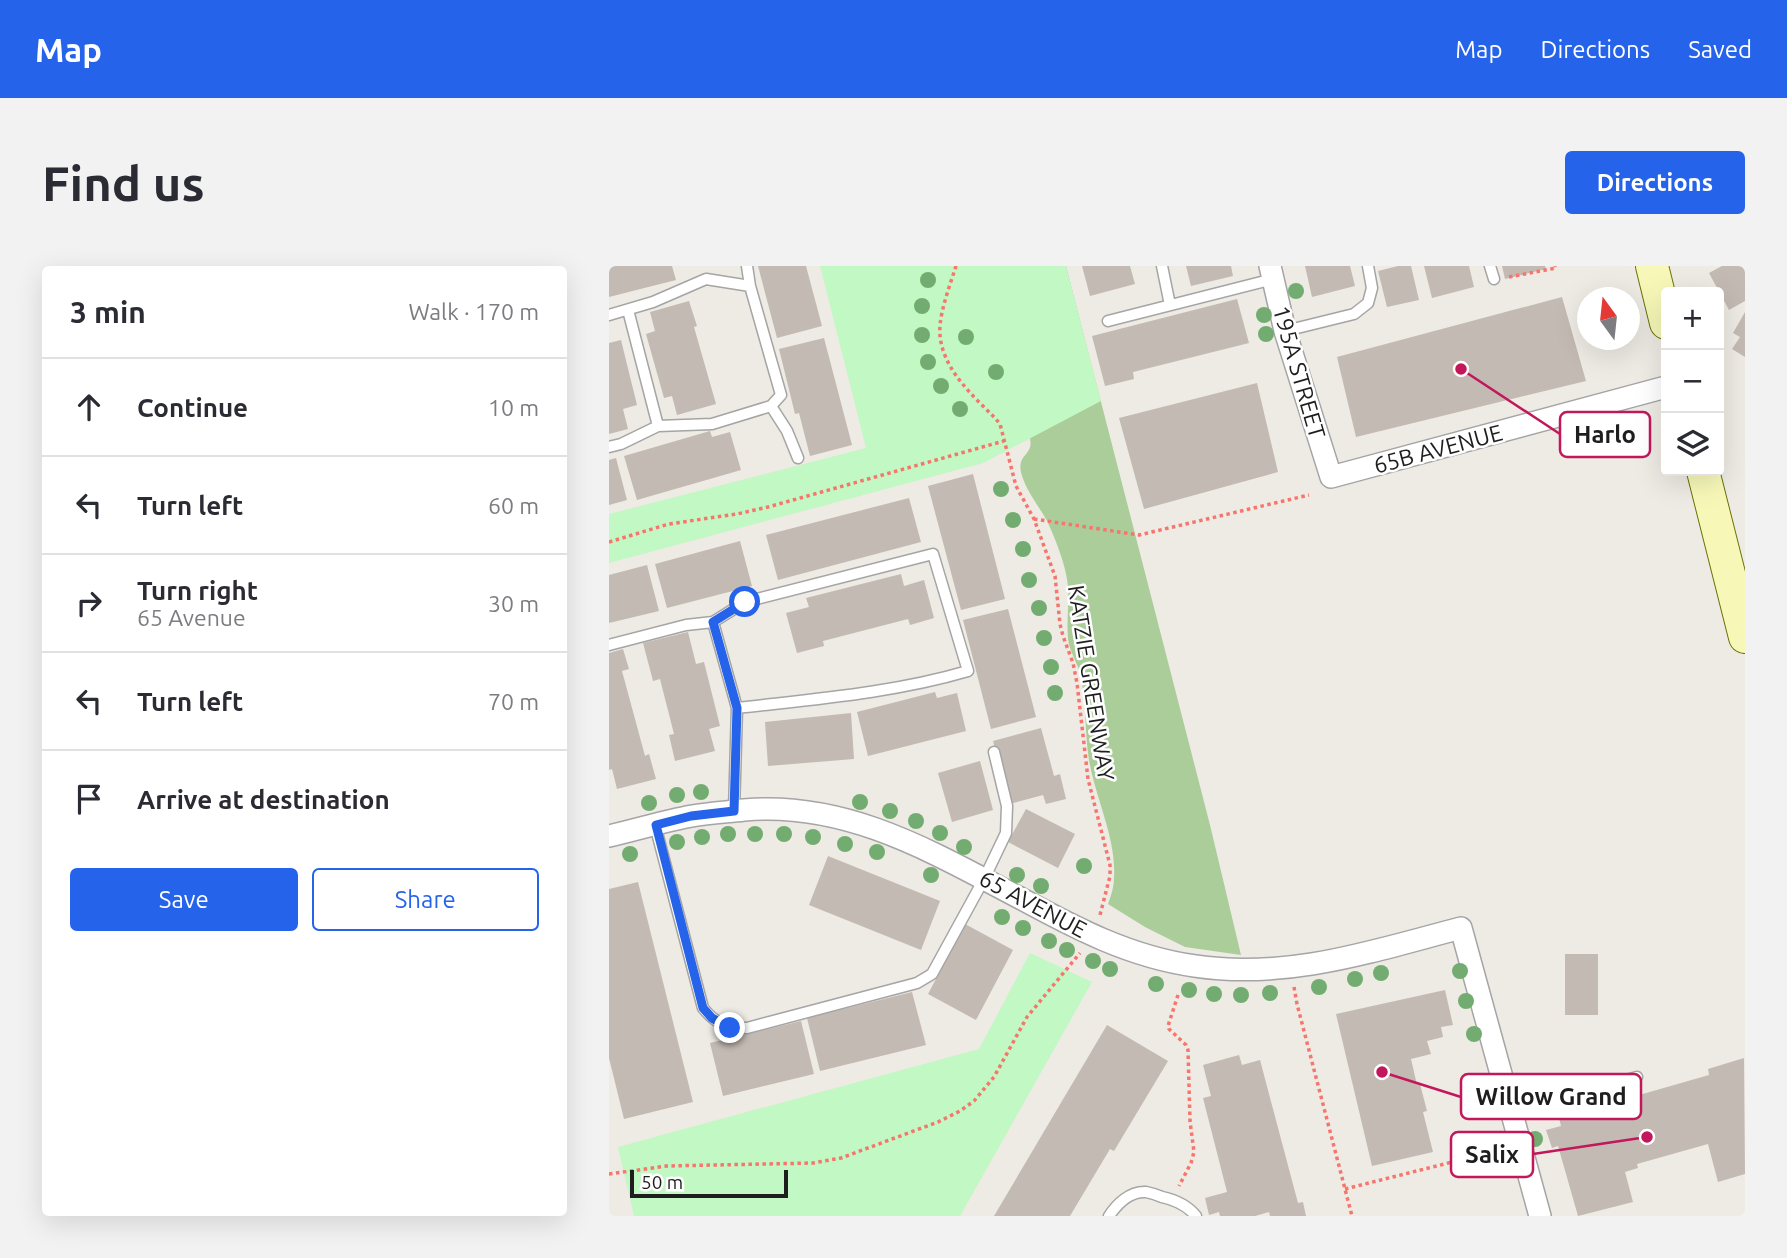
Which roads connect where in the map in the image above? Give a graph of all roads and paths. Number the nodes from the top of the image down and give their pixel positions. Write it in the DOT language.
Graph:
graph roads {
  1 [pos="703,266"];
  2 [pos="747,266"];
  3 [pos="956,266"];
  4 [pos="1162,266"];
  5 [pos="1368,266"];
  6 [pos="1490,266"];
  7 [pos="1555,266"];
  8 [pos="1652,266"];
  9 [pos="1271,273"];
  10 [pos="706,279"];
  11 [pos="1494,279"];
  12 [pos="750,286"];
  13 [pos="1661,303"];
  14 [pos="1170,305"];
  15 [pos="628,310"];
  16 [pos="609,315"];
  17 [pos="1108,321"];
  18 [pos="1285,331"];
  19 [pos="1661,388"];
  20 [pos="771,406"];
  21 [pos="658,426"];
  22 [pos="1004,441"];
  23 [pos="609,447"];
  24 [pos="798,458"];
  25 [pos="1704,476"];
  26 [pos="1331,477"];
  27 [pos="1309,495"];
  28 [pos="1034,519"];
  29 [pos="609,542"];
  30 [pos="713,622"];
  31 [pos="1745,637"];
  32 [pos="609,645"];
  33 [pos="737,708"];
  34 [pos="994,752"];
  35 [pos="734,811"];
  36 [pos="656,825"];
  37 [pos="609,836"];
  38 [pos="983,879"];
  39 [pos="1096,923"];
  40 [pos="1074,961"];
  41 [pos="1294,987"];
  42 [pos="1178,995"];
  43 [pos="1637,1077"];
  44 [pos="1512,1112"];
  45 [pos="1496,1151"];
  46 [pos="609,1174"];
  47 [pos="1178,1188"];
  48 [pos="1345,1189"];
  49 [pos="1109,1216"];
  50 [pos="1196,1216"];
  51 [pos="1352,1216"];
  52 [pos="1540,1216"];
  1 -- 10 [label="lane"];
  2 -- 12 [label="lane"];
  3 -- 22 [label="path, KATZIE GREENWAY"];
  4 -- 14 [label="lane"];
  5 -- 18 [label="lane"];
  6 -- 11 [label="lane"];
  7 -- 11 [label="path"];
  8 -- 13 [label="main road"];
  9 -- 14 [label="lane"];
  9 -- 18 [label="street, 195A STREET"];
  10 -- 12 [label="lane"];
  10 -- 15 [label="lane"];
  12 -- 20 [label="lane"];
  14 -- 17 [label="lane"];
  15 -- 16 [label="lane"];
  15 -- 21 [label="lane"];
  18 -- 26 [label="street, 195A STREET"];
  19 -- 26 [label="street, 65B AVENUE"];
  20 -- 21 [label="lane"];
  20 -- 24 [label="lane"];
  21 -- 23 [label="lane"];
  22 -- 28 [label="path, KATZIE GREENWAY"];
  22 -- 29 [label="path"];
  25 -- 31 [label="main road"];
  27 -- 28 [label="path"];
  28 -- 39 [label="path, KATZIE GREENWAY"];
  30 -- 32 [label="lane"];
  30 -- 33 [label="lane"];
  30 -- 33 [label="lane"];
  33 -- 35 [label="lane"];
  34 -- 38 [label="lane"];
  35 -- 36 [label="street, 65 AVENUE"];
  35 -- 38 [label="street, 65 AVENUE"];
  36 -- 37 [label="street, 65 AVENUE"];
  36 -- 38 [label="lane"];
  38 -- 44 [label="street, 65 AVENUE"];
  40 -- 46 [label="path"];
  41 -- 48 [label="path"];
  42 -- 47 [label="path"];
  43 -- 44 [label="lane"];
  44 -- 52 [label="street"];
  45 -- 48 [label="path"];
  48 -- 51 [label="path"];
  49 -- 50 [label="lane"];
}
